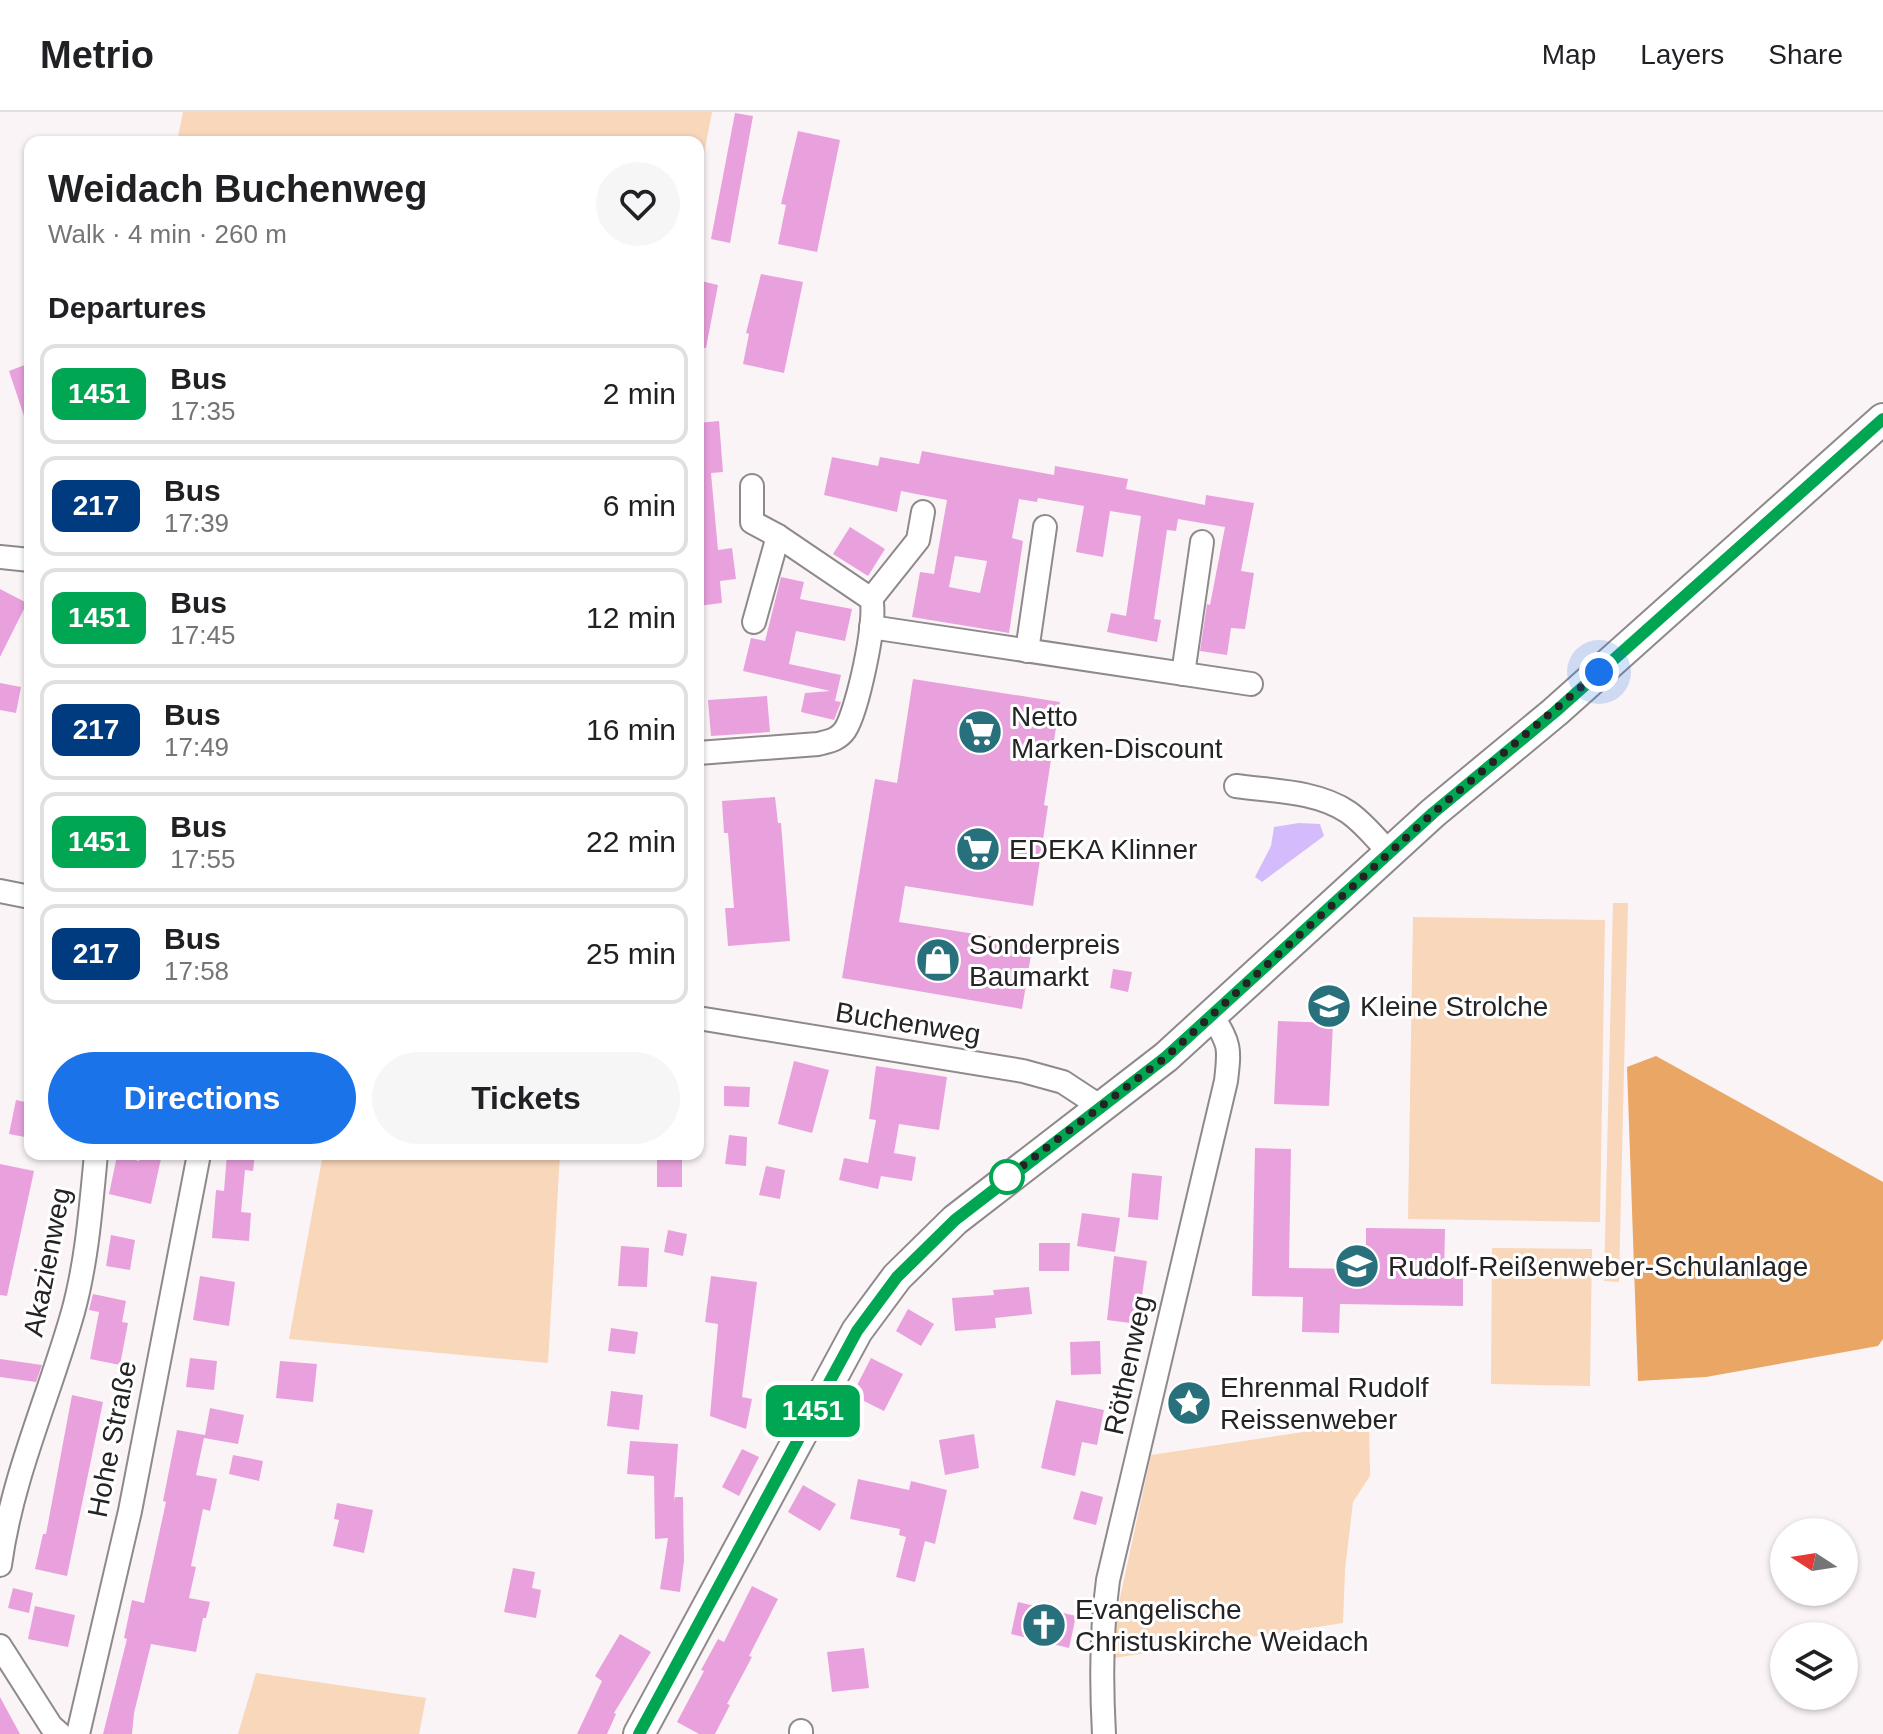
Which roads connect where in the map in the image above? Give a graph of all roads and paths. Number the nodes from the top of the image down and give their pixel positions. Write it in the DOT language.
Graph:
graph roads {
  1 [pos="1883,419"];
  2 [pos="752,486"];
  3 [pos="923,512"];
  4 [pos="1045,527"];
  5 [pos="778,536"];
  6 [pos="1202,542"];
  7 [pos="0,557"];
  8 [pos="24,559"];
  9 [pos="871,599"];
  10 [pos="754,622"];
  11 [pos="871,627"];
  12 [pos="1027,651"];
  13 [pos="1183,674"];
  14 [pos="1251,684"];
  15 [pos="704,753"];
  16 [pos="1236,786"];
  17 [pos="1389,852"];
  18 [pos="0,891"];
  19 [pos="24,896"];
  20 [pos="1212,1015"];
  21 [pos="704,1019"];
  22 [pos="1101,1107"];
  23 [pos="95,1160"];
  24 [pos="198,1160"];
  25 [pos="0,1565"];
  26 [pos="0,1646"];
  27 [pos="60,1734"];
  28 [pos="78,1734"];
  29 [pos="639,1734"];
  30 [pos="1104,1734"];
  1 -- 17 [label="main road"];
  2 -- 5 [label="street"];
  3 -- 9 [label="street"];
  4 -- 12 [label="street"];
  5 -- 9 [label="street"];
  5 -- 10 [label="street"];
  6 -- 13 [label="street"];
  7 -- 8 [label="street"];
  9 -- 11 [label="street"];
  11 -- 12 [label="street"];
  11 -- 15 [label="street"];
  12 -- 13 [label="street"];
  13 -- 14 [label="street"];
  16 -- 17 [label="street"];
  17 -- 20 [label="main road"];
  18 -- 19 [label="street"];
  20 -- 22 [label="main road"];
  20 -- 30 [label="street, Röthenweg"];
  21 -- 22 [label="street, Buchenweg"];
  22 -- 29 [label="main road"];
  23 -- 25 [label="street, Akazienweg"];
  24 -- 28 [label="street, Hohe Straße"];
  26 -- 27 [label="street"];
}
